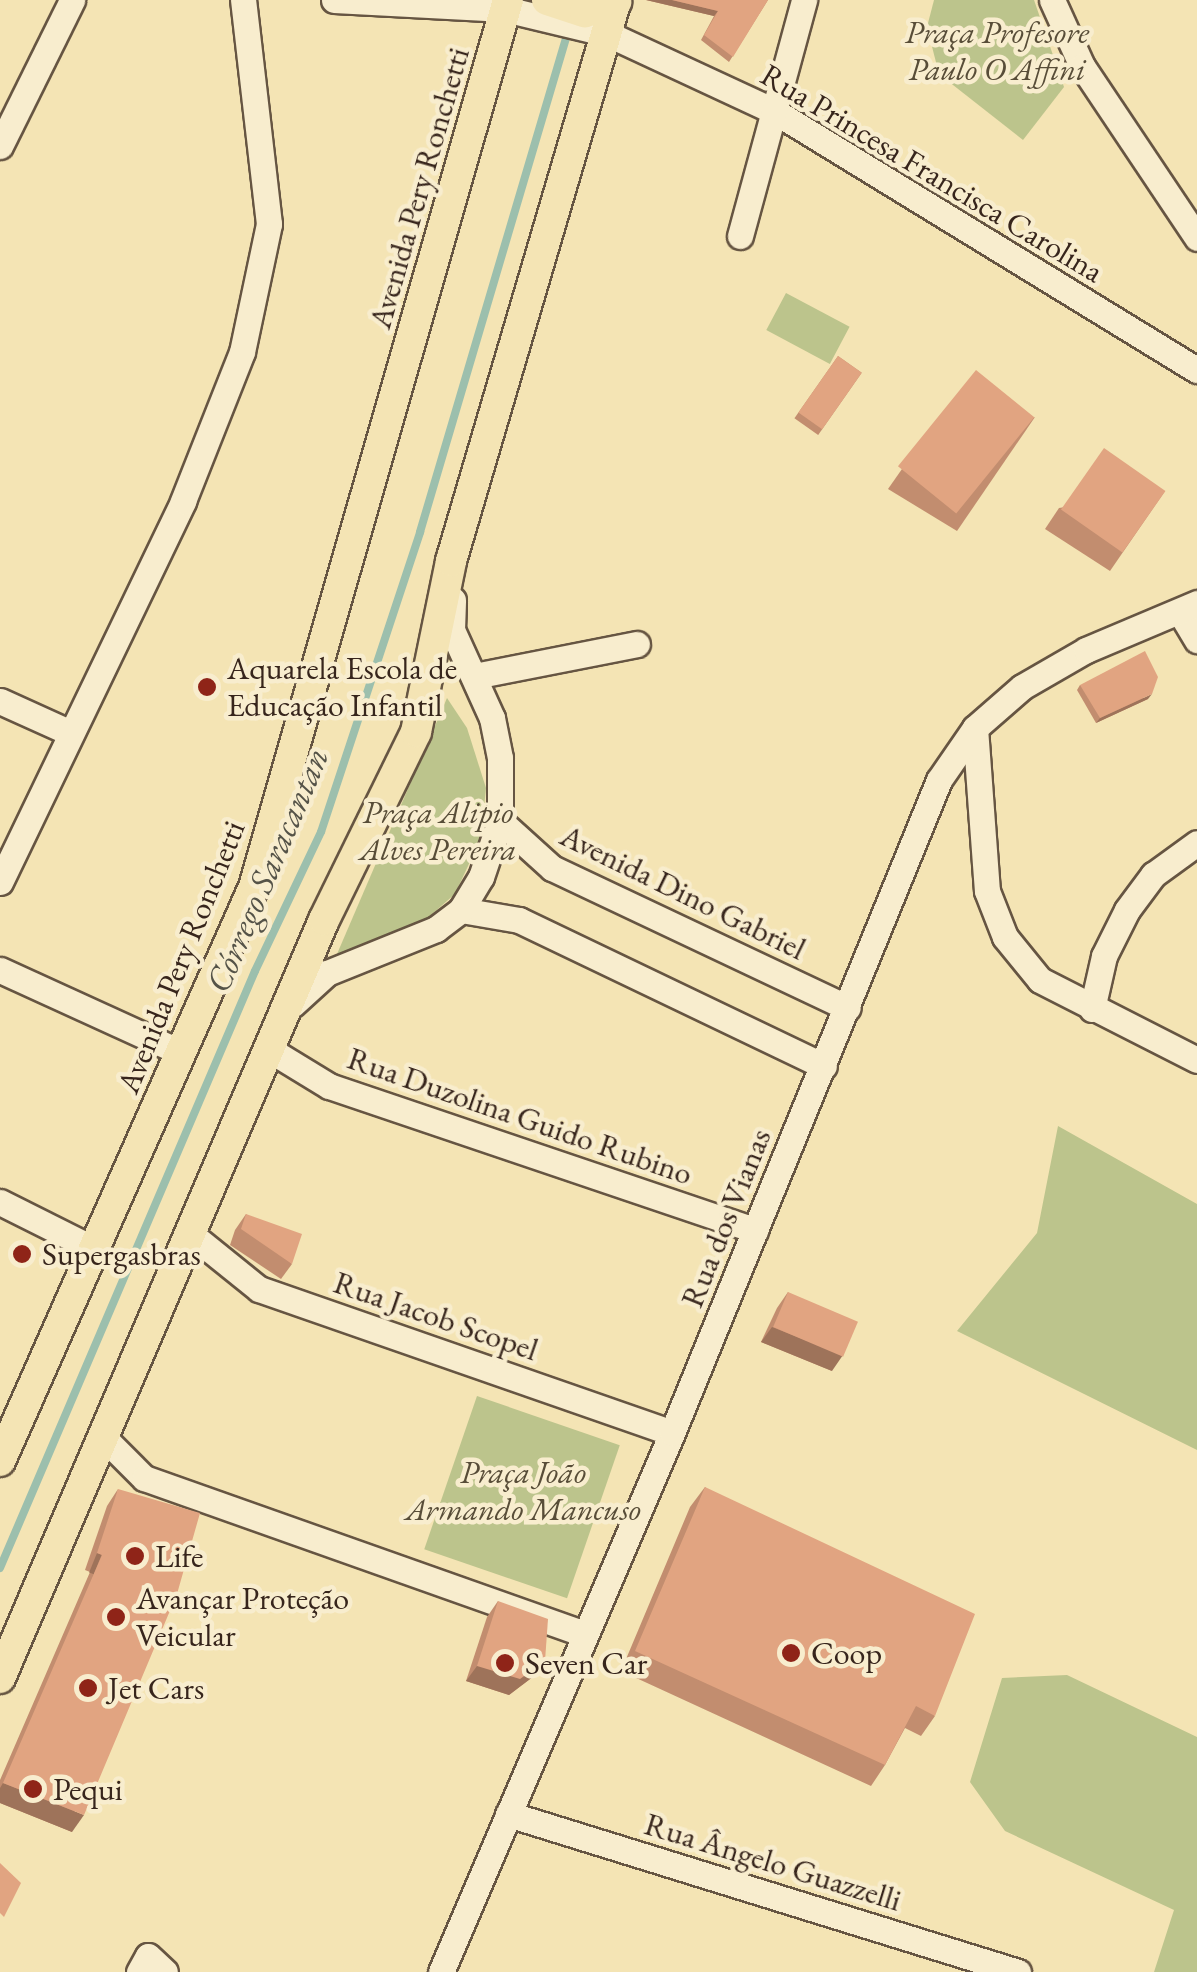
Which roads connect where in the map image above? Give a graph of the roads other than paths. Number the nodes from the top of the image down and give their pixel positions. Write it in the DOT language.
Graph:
graph roads {
  1 [pos="72,0"];
  2 [pos="243,0"];
  3 [pos="334,0"];
  4 [pos="804,0"];
  5 [pos="1052,0"];
  6 [pos="616,1"];
  7 [pos="523,6"];
  8 [pos="594,25"];
  9 [pos="774,111"];
  10 [pos="0,146"];
  11 [pos="740,236"];
  12 [pos="1197,238"];
  13 [pos="1197,370"];
  14 [pos="486,460"];
  15 [pos="1188,607"];
  16 [pos="1197,640"];
  17 [pos="637,644"];
  18 [pos="474,676"];
  19 [pos="0,701"];
  20 [pos="974,728"];
  21 [pos="71,732"];
  22 [pos="500,821"];
  23 [pos="1197,844"];
  24 [pos="0,882"];
  25 [pos="462,910"];
  26 [pos="0,970"];
  27 [pos="848,1008"];
  28 [pos="1092,1009"];
  29 [pos="281,1020"];
  30 [pos="270,1050"];
  31 [pos="182,1053"];
  32 [pos="1197,1060"];
  33 [pos="824,1066"];
  34 [pos="0,1202"];
  35 [pos="755,1230"];
  36 [pos="192,1236"];
  37 [pos="94,1249"];
  38 [pos="672,1434"];
  39 [pos="106,1440"];
  40 [pos="2,1453"];
  41 [pos="12,1626"];
  42 [pos="585,1634"];
  43 [pos="0,1678"];
  44 [pos="508,1814"];
  45 [pos="444,1971"];
  46 [pos="1018,1972"];
  1 -- 10 [label="street"];
  2 -- 21 [label="street"];
  3 -- 7 [label="street"];
  4 -- 9 [label="street"];
  5 -- 12 [label="street"];
  6 -- 8 [label="main road"];
  7 -- 8 [label="main road"];
  7 -- 31 [label="main road, Avenida Pery Ronchetti"];
  8 -- 9 [label="street, Rua Princesa Francisca Carolina"];
  8 -- 14 [label="main road"];
  9 -- 11 [label="street"];
  9 -- 13 [label="street, Rua Princesa Francisca Carolina"];
  14 -- 18 [label="street"];
  14 -- 29 [label="main road"];
  15 -- 16 [label="street"];
  15 -- 20 [label="street, Rua dos Vianas"];
  17 -- 18 [label="street"];
  18 -- 22 [label="street"];
  19 -- 21 [label="street"];
  20 -- 27 [label="street, Rua dos Vianas"];
  20 -- 28 [label="street"];
  21 -- 24 [label="street"];
  22 -- 25 [label="street"];
  22 -- 27 [label="street, Avenida Dino Gabriel"];
  23 -- 28 [label="street"];
  25 -- 29 [label="street"];
  25 -- 33 [label="street"];
  26 -- 31 [label="street"];
  27 -- 33 [label="street, Rua dos Vianas"];
  28 -- 32 [label="street"];
  29 -- 30 [label="main road"];
  30 -- 35 [label="street, Rua Duzolina Guido Rubino"];
  30 -- 36 [label="main road"];
  31 -- 37 [label="main road, Avenida Pery Ronchetti"];
  33 -- 35 [label="street, Rua dos Vianas"];
  34 -- 37 [label="street"];
  35 -- 38 [label="street, Rua dos Vianas"];
  36 -- 38 [label="street, Rua Jacob Scopel"];
  36 -- 39 [label="main road"];
  37 -- 40 [label="main road, Avenida Pery Ronchetti"];
  38 -- 42 [label="street, Rua dos Vianas"];
  39 -- 41 [label="main road"];
  39 -- 42 [label="street"];
  41 -- 43 [label="main road"];
  42 -- 44 [label="street, Rua dos Vianas"];
  44 -- 45 [label="street, Rua dos Vianas"];
  44 -- 46 [label="street, Rua Ângelo Guazzelli"];
}
